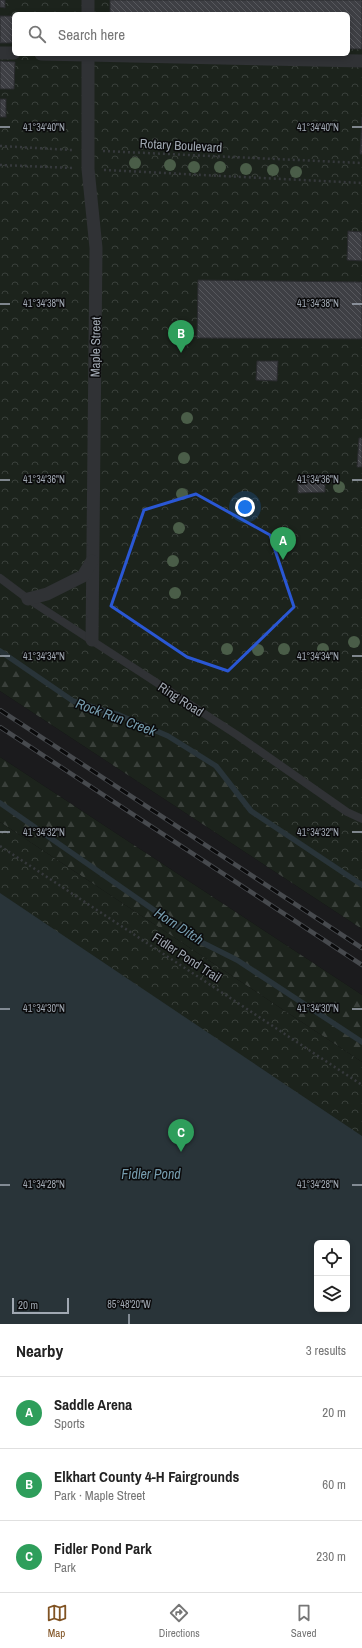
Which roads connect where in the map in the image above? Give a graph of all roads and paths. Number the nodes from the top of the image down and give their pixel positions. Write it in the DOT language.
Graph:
graph roads {
  1 [pos="88,0"];
  2 [pos="88,12"];
  3 [pos="0,53"];
  4 [pos="12,53"];
  5 [pos="88,56"];
  6 [pos="134,56"];
  7 [pos="362,61"];
  8 [pos="0,146"];
  9 [pos="87,151"];
  10 [pos="362,163"];
  11 [pos="0,165"];
  12 [pos="88,169"];
  13 [pos="362,183"];
  14 [pos="93,559"];
  15 [pos="0,578"];
  16 [pos="28,599"];
  17 [pos="92,640"];
  18 [pos="362,819"];
  19 [pos="0,846"];
  20 [pos="362,1085"];
  1 -- 2 [label="street"];
  3 -- 4 [label="street"];
  5 -- 9 [label="street, Maple Street"];
  6 -- 7 [label="street"];
  8 -- 9 [label="path, Rotary Boulevard"];
  9 -- 10 [label="path, Rotary Boulevard"];
  9 -- 12 [label="street, Maple Street"];
  11 -- 12 [label="path"];
  12 -- 13 [label="path"];
  12 -- 14 [label="street, Maple Street"];
  14 -- 16 [label="street"];
  14 -- 17 [label="street, Maple Street"];
  15 -- 16 [label="lane, Ring Road"];
  16 -- 17 [label="lane, Ring Road"];
  17 -- 18 [label="lane, Ring Road"];
  19 -- 20 [label="path, Fidler Pond Trail"];
}
